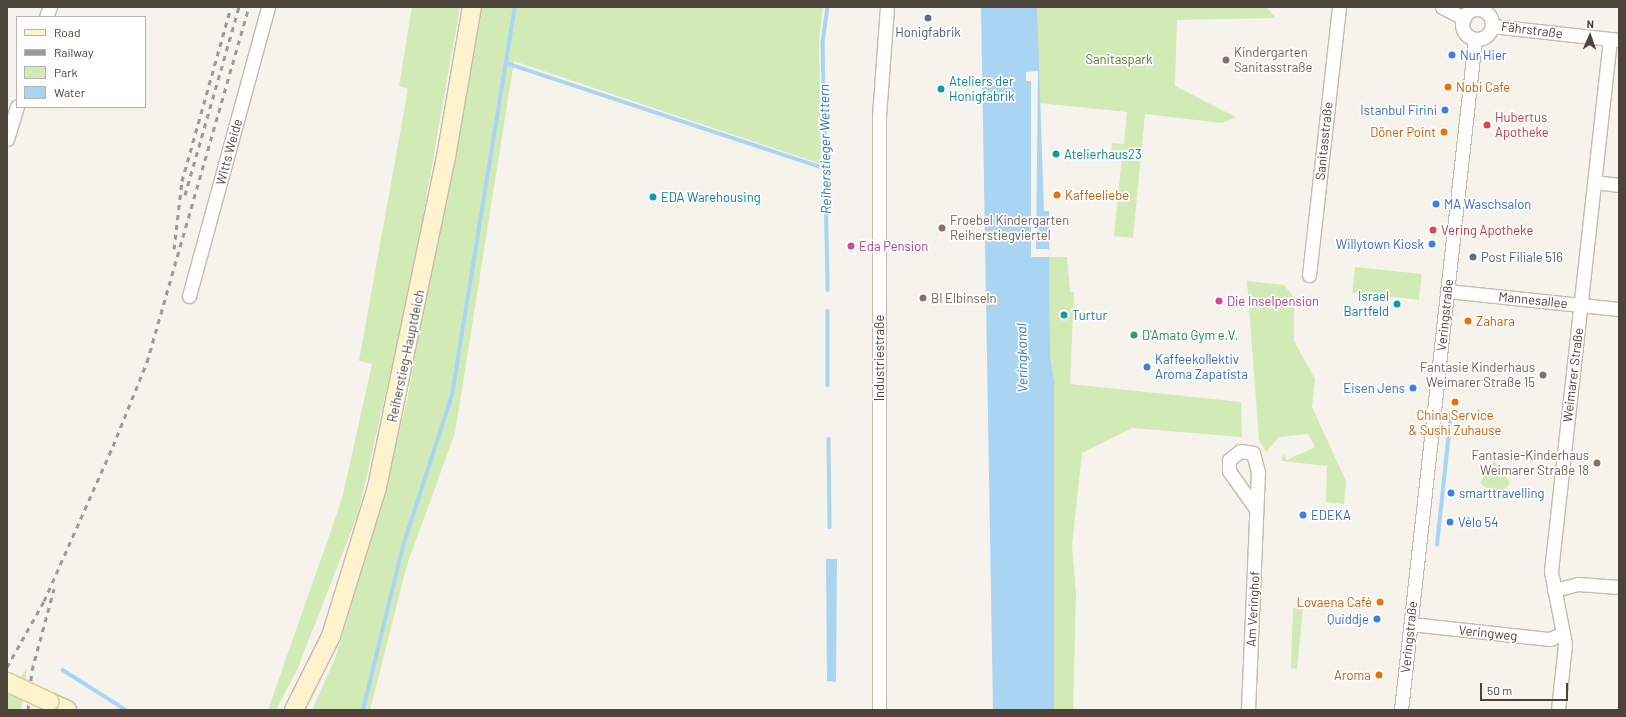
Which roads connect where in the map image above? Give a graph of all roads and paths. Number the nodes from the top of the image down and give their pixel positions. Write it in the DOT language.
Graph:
graph roads {
  1 [pos="268,7"];
  2 [pos="472,7"];
  3 [pos="887,7"];
  4 [pos="1339,7"];
  5 [pos="1442,7"];
  6 [pos="1480,8"];
  7 [pos="1464,18"];
  8 [pos="1492,26"];
  9 [pos="1475,39"];
  10 [pos="1614,40"];
  11 [pos="17,108"];
  12 [pos="7,139"];
  13 [pos="1595,182"];
  14 [pos="1619,185"];
  15 [pos="1309,275"];
  16 [pos="1447,291"];
  17 [pos="189,296"];
  18 [pos="1581,305"];
  19 [pos="1619,309"];
  20 [pos="1256,509"];
  21 [pos="1619,587"];
  22 [pos="1554,590"];
  23 [pos="1412,624"];
  24 [pos="1563,633"];
  25 [pos="7,682"];
  26 [pos="300,702"];
  27 [pos="55,706"];
  28 [pos="67,710"];
  29 [pos="294,710"];
  30 [pos="879,710"];
  31 [pos="1248,710"];
  32 [pos="1401,710"];
  33 [pos="1558,710"];
  1 -- 17 [label="street, Witts Weide"];
  2 -- 26 [label="main road, Reiherstieg-Hauptdeich"];
  3 -- 30 [label="street, Industriestraße"];
  4 -- 15 [label="street, Sanitasstraße"];
  5 -- 7 [label="street"];
  6 -- 7 [label="street"];
  6 -- 8 [label="street"];
  7 -- 9 [label="street"];
  8 -- 9 [label="street"];
  8 -- 10 [label="street, Fährstraße"];
  9 -- 16 [label="street, Veringstraße"];
  10 -- 13 [label="street, Weimarer Straße"];
  11 -- 12 [label="street"];
  13 -- 14 [label="street"];
  13 -- 18 [label="street, Weimarer Straße"];
  16 -- 18 [label="street, Mannesallee"];
  16 -- 23 [label="street, Veringstraße"];
  18 -- 19 [label="street, Mannesallee"];
  18 -- 22 [label="street, Weimarer Straße"];
  20 -- 31 [label="street, Am Veringhof"];
  21 -- 22 [label="street"];
  22 -- 24 [label="street, Weimarer Straße"];
  23 -- 24 [label="street, Veringweg"];
  23 -- 32 [label="street, Veringstraße"];
  24 -- 33 [label="street, Weimarer Straße"];
  25 -- 27 [label="main road, bridge"];
  26 -- 29 [label="main road, Reiherstieg-Hauptdeich"];
  27 -- 28 [label="main road"];
}
